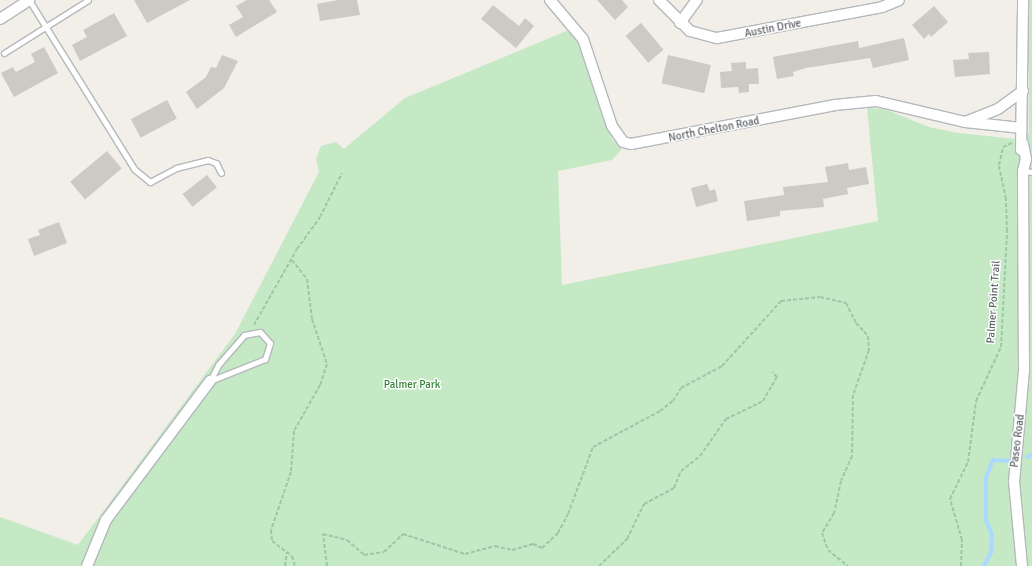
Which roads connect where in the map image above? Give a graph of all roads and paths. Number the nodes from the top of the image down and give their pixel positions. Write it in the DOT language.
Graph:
graph roads {
  1 [pos="29,0"];
  2 [pos="88,0"];
  3 [pos="550,0"];
  4 [pos="659,0"];
  5 [pos="697,0"];
  6 [pos="899,0"];
  7 [pos="1023,0"];
  8 [pos="0,19"];
  9 [pos="680,23"];
  10 [pos="46,27"];
  11 [pos="4,53"];
  12 [pos="1023,91"];
  13 [pos="964,122"];
  14 [pos="1022,128"];
  15 [pos="1023,143"];
  16 [pos="1028,171"];
  17 [pos="342,172"];
  18 [pos="221,173"];
  19 [pos="1028,235"];
  20 [pos="292,260"];
  21 [pos="252,333"];
  22 [pos="772,372"];
  23 [pos="210,381"];
  24 [pos="287,552"];
  25 [pos="87,566"];
  26 [pos="285,566"];
  27 [pos="295,566"];
  28 [pos="327,566"];
  29 [pos="599,566"];
  30 [pos="848,566"];
  31 [pos="961,566"];
  32 [pos="1022,566"];
  1 -- 8 [label="street"];
  1 -- 10 [label="lane"];
  2 -- 10 [label="lane"];
  3 -- 13 [label="street, North Chelton Road"];
  4 -- 9 [label="street, Austin Drive"];
  5 -- 9 [label="street"];
  6 -- 9 [label="street, Austin Drive"];
  7 -- 12 [label="street, Paseo Road"];
  10 -- 11 [label="lane"];
  10 -- 18 [label="lane"];
  12 -- 13 [label="street"];
  12 -- 14 [label="street, Paseo Road"];
  13 -- 14 [label="street, North Chelton Road"];
  14 -- 15 [label="street, Paseo Road"];
  15 -- 16 [label="street, Paseo Road"];
  15 -- 31 [label="path, Palmer Point Trail"];
  16 -- 19 [label="street, Paseo Road"];
  17 -- 20 [label="path"];
  19 -- 32 [label="street, Paseo Road"];
  20 -- 21 [label="path"];
  20 -- 24 [label="path"];
  21 -- 23 [label="lane"];
  21 -- 23 [label="lane"];
  22 -- 29 [label="path"];
  23 -- 25 [label="street"];
  24 -- 26 [label="path"];
  24 -- 27 [label="path"];
  28 -- 30 [label="path"];
}
